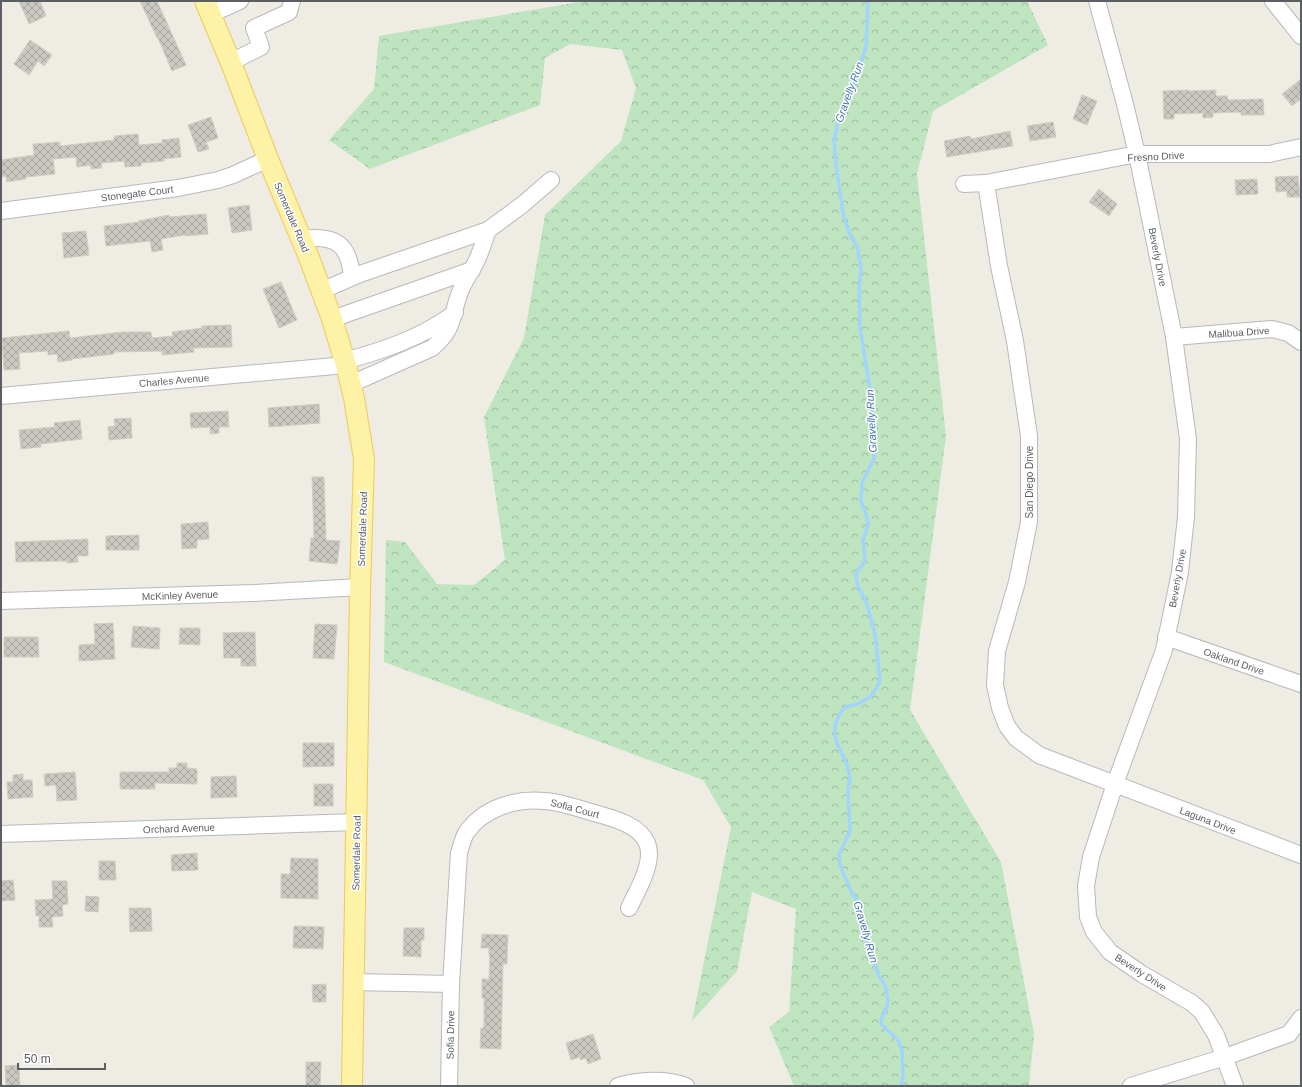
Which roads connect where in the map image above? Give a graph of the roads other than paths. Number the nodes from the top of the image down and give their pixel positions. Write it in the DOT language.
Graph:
graph roads {
  1 [pos="240,1"];
  2 [pos="292,1"];
  3 [pos="1097,1"];
  4 [pos="1273,1"];
  5 [pos="208,8"];
  6 [pos="1301,36"];
  7 [pos="231,62"];
  8 [pos="1301,146"];
  9 [pos="1137,154"];
  10 [pos="268,159"];
  11 [pos="551,180"];
  12 [pos="964,184"];
  13 [pos="986,184"];
  14 [pos="1,211"];
  15 [pos="488,230"];
  16 [pos="302,239"];
  17 [pos="472,270"];
  18 [pos="352,277"];
  19 [pos="321,291"];
  20 [pos="455,313"];
  21 [pos="332,319"];
  22 [pos="1174,337"];
  23 [pos="1301,342"];
  24 [pos="346,363"];
  25 [pos="351,384"];
  26 [pos="1,396"];
  27 [pos="360,587"];
  28 [pos="1,601"];
  29 [pos="1166,637"];
  30 [pos="1301,684"];
  31 [pos="1114,784"];
  32 [pos="356,822"];
  33 [pos="1,834"];
  34 [pos="1301,856"];
  35 [pos="457,888"];
  36 [pos="629,908"];
  37 [pos="354,982"];
  38 [pos="451,984"];
  39 [pos="1301,1018"];
  40 [pos="1225,1058"];
  41 [pos="352,1086"];
  42 [pos="449,1086"];
  43 [pos="618,1086"];
  44 [pos="686,1086"];
  45 [pos="1131,1086"];
  46 [pos="1235,1086"];
  1 -- 5 [label="street"];
  2 -- 7 [label="street"];
  3 -- 9 [label="street, Beverly Drive"];
  4 -- 6 [label="street"];
  5 -- 7 [label="main road, Somerdale Road"];
  7 -- 10 [label="main road, Somerdale Road"];
  8 -- 9 [label="street, Fresno Drive"];
  9 -- 13 [label="street, Fresno Drive"];
  9 -- 22 [label="street, Beverly Drive"];
  10 -- 14 [label="street, Stonegate Court"];
  10 -- 16 [label="main road, Somerdale Road"];
  11 -- 15 [label="street"];
  12 -- 13 [label="street, Fresno Drive"];
  13 -- 31 [label="street, San Diego Drive"];
  15 -- 17 [label="street"];
  15 -- 18 [label="street"];
  16 -- 18 [label="street"];
  16 -- 19 [label="main road, Somerdale Road"];
  17 -- 20 [label="street"];
  17 -- 21 [label="street"];
  18 -- 19 [label="street"];
  19 -- 21 [label="main road, Somerdale Road"];
  20 -- 24 [label="street, Charles Avenue"];
  20 -- 25 [label="street"];
  21 -- 24 [label="main road, Somerdale Road"];
  22 -- 23 [label="street, Malibua Drive"];
  22 -- 29 [label="street, Beverly Drive"];
  24 -- 25 [label="main road, Somerdale Road"];
  24 -- 26 [label="street, Charles Avenue"];
  25 -- 27 [label="main road, Somerdale Road"];
  27 -- 28 [label="street, McKinley Avenue"];
  27 -- 32 [label="main road, Somerdale Road"];
  29 -- 30 [label="street, Oakland Drive"];
  29 -- 31 [label="street, Beverly Drive"];
  31 -- 34 [label="street, Laguna Drive"];
  31 -- 40 [label="street, Beverly Drive"];
  32 -- 33 [label="street, Orchard Avenue"];
  32 -- 37 [label="main road, Somerdale Road"];
  35 -- 36 [label="street, Sofia Court"];
  35 -- 38 [label="street, Sofia Drive"];
  37 -- 38 [label="street"];
  37 -- 41 [label="main road, Somerdale Road"];
  38 -- 42 [label="street, Sofia Drive"];
  39 -- 40 [label="street"];
  40 -- 45 [label="street"];
  40 -- 46 [label="street, Beverly Drive"];
  43 -- 44 [label="street"];
}
